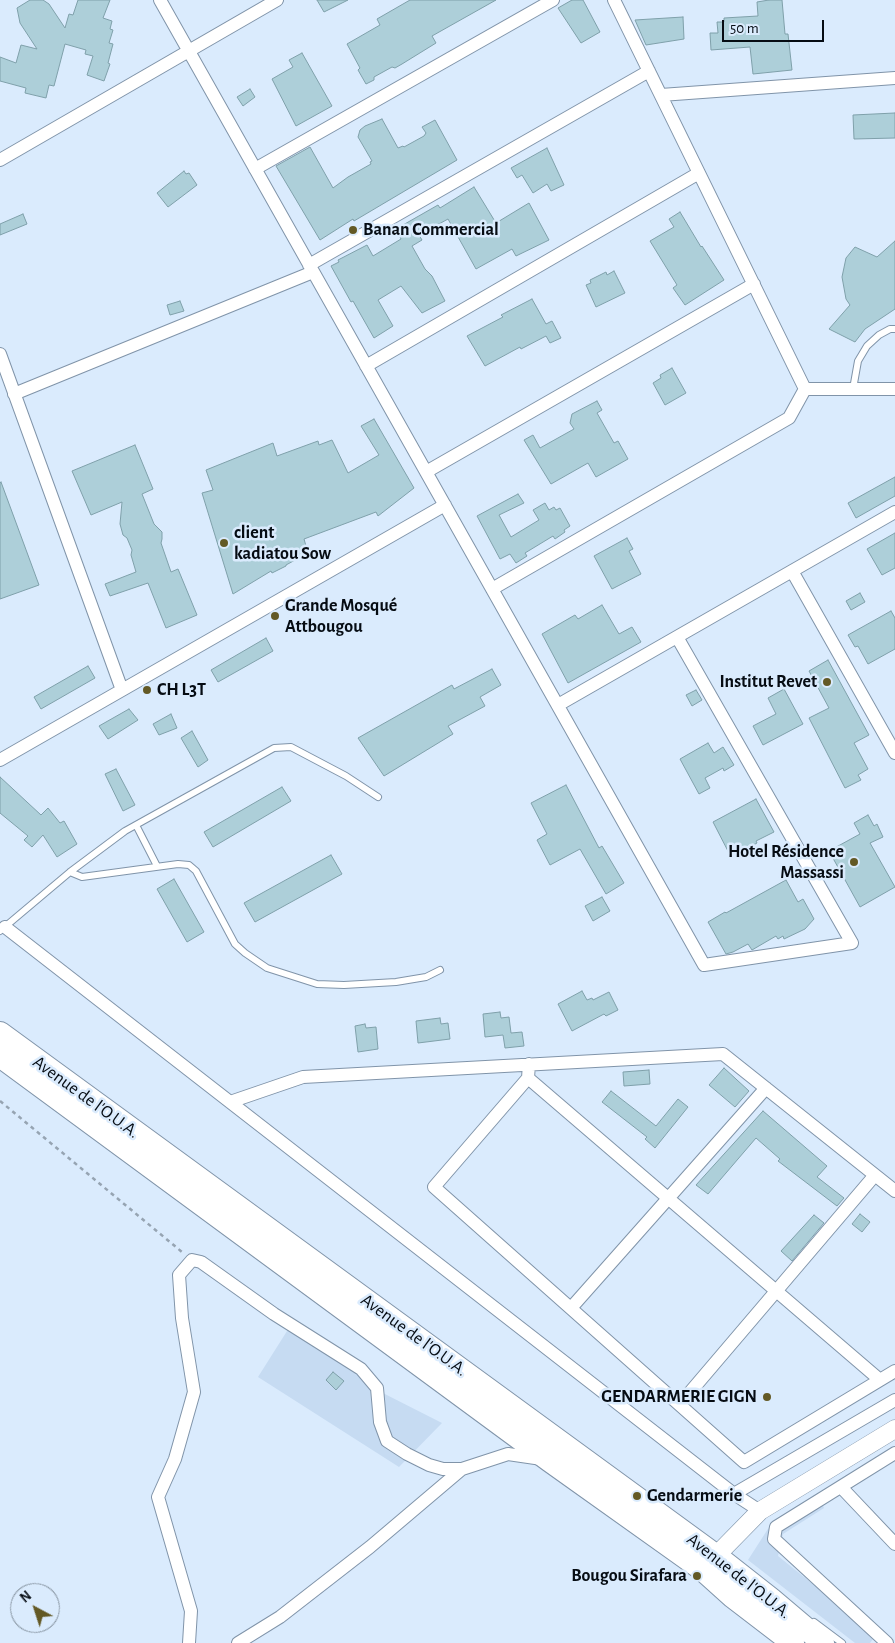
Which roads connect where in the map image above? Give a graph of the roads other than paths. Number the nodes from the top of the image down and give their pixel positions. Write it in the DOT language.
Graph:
graph roads {
  1 [pos="160,0"];
  2 [pos="277,0"];
  3 [pos="553,0"];
  4 [pos="614,0"];
  5 [pos="189,52"];
  6 [pos="649,71"];
  7 [pos="895,78"];
  8 [pos="661,95"];
  9 [pos="0,160"];
  10 [pos="255,169"];
  11 [pos="700,173"];
  12 [pos="311,269"];
  13 [pos="754,284"];
  14 [pos="895,328"];
  15 [pos="0,354"];
  16 [pos="366,366"];
  17 [pos="806,389"];
  18 [pos="854,389"];
  19 [pos="895,389"];
  20 [pos="14,394"];
  21 [pos="426,472"];
  22 [pos="445,505"];
  23 [pos="895,512"];
  24 [pos="792,571"];
  25 [pos="492,589"];
  26 [pos="677,637"];
  27 [pos="122,690"];
  28 [pos="558,705"];
  29 [pos="895,753"];
  30 [pos="0,760"];
  31 [pos="378,797"];
  32 [pos="136,825"];
  33 [pos="157,866"];
  34 [pos="70,872"];
  35 [pos="2,929"];
  36 [pos="440,970"];
  37 [pos="0,1033"];
  38 [pos="0,1056"];
  39 [pos="529,1064"];
  40 [pos="528,1078"];
  41 [pos="766,1088"];
  42 [pos="230,1102"];
  43 [pos="874,1175"];
  44 [pos="895,1191"];
  45 [pos="669,1198"];
  46 [pos="776,1290"];
  47 [pos="571,1308"];
  48 [pos="895,1371"];
  49 [pos="880,1380"];
  50 [pos="680,1404"];
  51 [pos="893,1405"];
  52 [pos="895,1429"];
  53 [pos="895,1453"];
  54 [pos="550,1461"];
  55 [pos="462,1469"];
  56 [pos="841,1487"];
  57 [pos="734,1494"];
  58 [pos="760,1511"];
  59 [pos="895,1544"];
  60 [pos="709,1563"];
  61 [pos="733,1596"];
  62 [pos="771,1598"];
  63 [pos="802,1615"];
  64 [pos="809,1619"];
  65 [pos="189,1643"];
  66 [pos="238,1643"];
  67 [pos="780,1643"];
  68 [pos="793,1643"];
  69 [pos="823,1643"];
  70 [pos="842,1643"];
  71 [pos="887,1643"];
  1 -- 5 [label="street"];
  2 -- 5 [label="street"];
  3 -- 10 [label="street"];
  4 -- 6 [label="street"];
  5 -- 9 [label="street"];
  5 -- 10 [label="street"];
  6 -- 8 [label="street"];
  6 -- 12 [label="street"];
  7 -- 8 [label="street"];
  8 -- 11 [label="street"];
  10 -- 12 [label="street"];
  11 -- 13 [label="street"];
  11 -- 16 [label="street"];
  12 -- 16 [label="street"];
  12 -- 20 [label="street"];
  13 -- 17 [label="street"];
  13 -- 21 [label="street"];
  14 -- 18 [label="lane"];
  15 -- 20 [label="street"];
  16 -- 21 [label="street"];
  17 -- 18 [label="street"];
  17 -- 25 [label="street"];
  18 -- 19 [label="street"];
  20 -- 27 [label="street"];
  21 -- 22 [label="street"];
  22 -- 25 [label="street"];
  22 -- 27 [label="street"];
  23 -- 24 [label="street"];
  24 -- 26 [label="street"];
  24 -- 29 [label="street"];
  25 -- 28 [label="street"];
  26 -- 28 [label="street"];
  26 -- 28 [label="street"];
  27 -- 30 [label="street"];
  31 -- 32 [label="lane"];
  32 -- 33 [label="lane"];
  32 -- 34 [label="lane"];
  33 -- 34 [label="lane"];
  33 -- 36 [label="lane"];
  34 -- 35 [label="lane"];
  35 -- 42 [label="street"];
  37 -- 60 [label="highway, Avenue de l'O.U.A."];
  38 -- 54 [label="highway, Avenue de l'O.U.A."];
  39 -- 40 [label="street"];
  39 -- 41 [label="street"];
  39 -- 42 [label="street"];
  40 -- 45 [label="street"];
  40 -- 47 [label="street"];
  41 -- 43 [label="street"];
  41 -- 45 [label="street"];
  42 -- 57 [label="street"];
  43 -- 44 [label="street"];
  43 -- 46 [label="street"];
  45 -- 46 [label="street"];
  45 -- 47 [label="street"];
  46 -- 49 [label="street"];
  46 -- 50 [label="street"];
  47 -- 50 [label="street"];
  48 -- 49 [label="street"];
  49 -- 50 [label="street"];
  51 -- 57 [label="street"];
  52 -- 58 [label="street"];
  53 -- 56 [label="street"];
  54 -- 55 [label="street"];
  54 -- 60 [label="highway, Avenue de l'O.U.A."];
  55 -- 65 [label="street"];
  55 -- 66 [label="street"];
  56 -- 59 [label="street"];
  56 -- 71 [label="street"];
  57 -- 58 [label="street"];
  58 -- 60 [label="street"];
  60 -- 61 [label="highway, Avenue de l'O.U.A."];
  60 -- 62 [label="highway, Avenue de l'O.U.A."];
  61 -- 67 [label="lane"];
  61 -- 68 [label="highway, Avenue de l'O.U.A."];
  62 -- 63 [label="lane"];
  62 -- 69 [label="highway, Avenue de l'O.U.A."];
  64 -- 70 [label="lane"];
}
